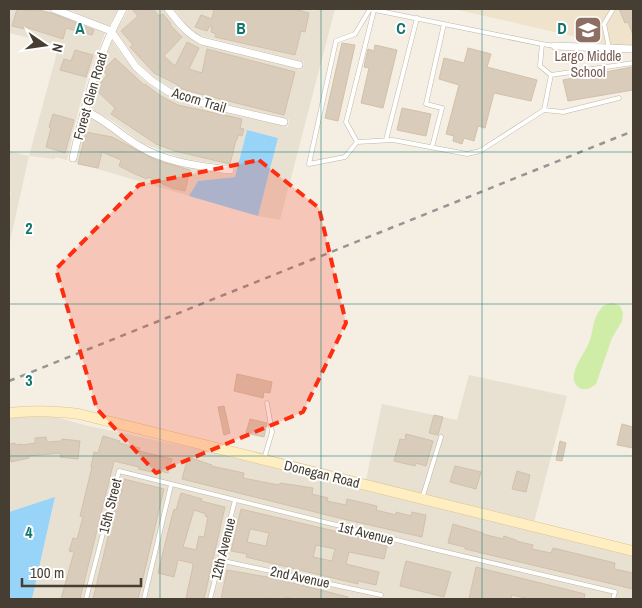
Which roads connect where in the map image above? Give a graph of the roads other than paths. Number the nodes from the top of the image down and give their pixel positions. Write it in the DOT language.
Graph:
graph roads {
  1 [pos="54,9"];
  2 [pos="123,9"];
  3 [pos="168,9"];
  4 [pos="613,9"];
  5 [pos="374,10"];
  6 [pos="417,18"];
  7 [pos="444,24"];
  8 [pos="111,32"];
  9 [pos="542,44"];
  10 [pos="555,46"];
  11 [pos="609,48"];
  12 [pos="633,49"];
  13 [pos="633,63"];
  14 [pos="299,65"];
  15 [pos="551,75"];
  16 [pos="618,98"];
  17 [pos="84,110"];
  18 [pos="544,110"];
  19 [pos="284,122"];
  20 [pos="386,140"];
  21 [pos="357,142"];
  22 [pos="432,147"];
  23 [pos="73,158"];
  24 [pos="230,170"];
  25 [pos="267,404"];
  26 [pos="9,413"];
  27 [pos="441,437"];
  28 [pos="264,460"];
  29 [pos="119,471"];
  30 [pos="171,484"];
  31 [pos="422,499"];
  32 [pos="235,500"];
  33 [pos="633,551"];
  34 [pos="219,560"];
  35 [pos="381,595"];
  36 [pos="86,599"];
  37 [pos="144,599"];
  38 [pos="210,599"];
  39 [pos="613,599"];
  1 -- 8 [label="street"];
  2 -- 8 [label="street, Forest Glen Road"];
  3 -- 14 [label="street"];
  4 -- 11 [label="lane"];
  5 -- 6 [label="lane"];
  5 -- 21 [label="lane"];
  5 -- 21 [label="lane"];
  6 -- 7 [label="lane"];
  6 -- 20 [label="lane"];
  7 -- 9 [label="lane"];
  7 -- 22 [label="lane"];
  8 -- 17 [label="street, Forest Glen Road"];
  8 -- 19 [label="street, Acorn Trail"];
  9 -- 10 [label="lane"];
  9 -- 15 [label="lane"];
  10 -- 11 [label="street"];
  11 -- 12 [label="street"];
  13 -- 15 [label="lane"];
  15 -- 18 [label="lane"];
  16 -- 18 [label="lane"];
  17 -- 23 [label="street, Forest Glen Road"];
  17 -- 24 [label="street"];
  18 -- 22 [label="lane"];
  20 -- 21 [label="lane"];
  20 -- 22 [label="lane"];
  25 -- 28 [label="lane"];
  26 -- 28 [label="street, Donegan Road"];
  27 -- 31 [label="lane"];
  28 -- 31 [label="street, Donegan Road"];
  29 -- 30 [label="lane, 1st Avenue"];
  29 -- 36 [label="lane, 15th Street"];
  30 -- 32 [label="lane, 1st Avenue"];
  30 -- 37 [label="lane"];
  31 -- 33 [label="street, Donegan Road"];
  32 -- 34 [label="lane, 12th Avenue"];
  32 -- 39 [label="lane, 1st Avenue"];
  34 -- 35 [label="lane, 2nd Avenue"];
  34 -- 38 [label="lane, 12th Avenue"];
}
